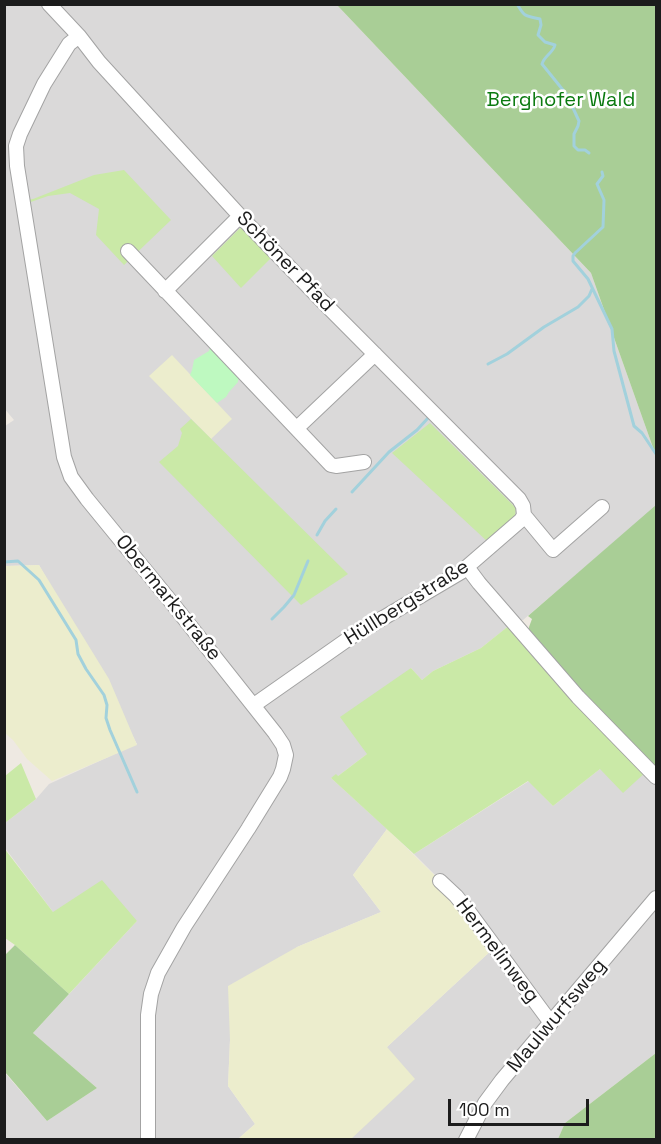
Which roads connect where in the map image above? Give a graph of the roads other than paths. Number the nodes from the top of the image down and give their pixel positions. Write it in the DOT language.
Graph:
graph roads {
  1 [pos="49,4"];
  2 [pos="79,36"];
  3 [pos="240,216"];
  4 [pos="128,250"];
  5 [pos="165,291"];
  6 [pos="375,354"];
  7 [pos="297,428"];
  8 [pos="364,462"];
  9 [pos="602,507"];
  10 [pos="524,515"];
  11 [pos="467,567"];
  12 [pos="254,705"];
  13 [pos="657,777"];
  14 [pos="440,881"];
  15 [pos="657,898"];
  16 [pos="550,1023"];
  17 [pos="148,1140"];
  18 [pos="466,1140"];
  1 -- 2 [label="street, Schöner Pfad"];
  2 -- 3 [label="street, Schöner Pfad"];
  2 -- 12 [label="street, Obermarkstraße"];
  3 -- 5 [label="street"];
  3 -- 6 [label="street, Schöner Pfad"];
  4 -- 5 [label="street"];
  5 -- 7 [label="street"];
  6 -- 7 [label="street"];
  6 -- 10 [label="street, Schöner Pfad"];
  7 -- 8 [label="street"];
  9 -- 10 [label="street"];
  10 -- 11 [label="street, Hüllbergstraße"];
  11 -- 12 [label="street, Hüllbergstraße"];
  11 -- 13 [label="street"];
  12 -- 17 [label="street, Obermarkstraße"];
  14 -- 16 [label="street, Hermelinweg"];
  15 -- 16 [label="street, Maulwurfsweg"];
  16 -- 18 [label="street, Maulwurfsweg"];
}
